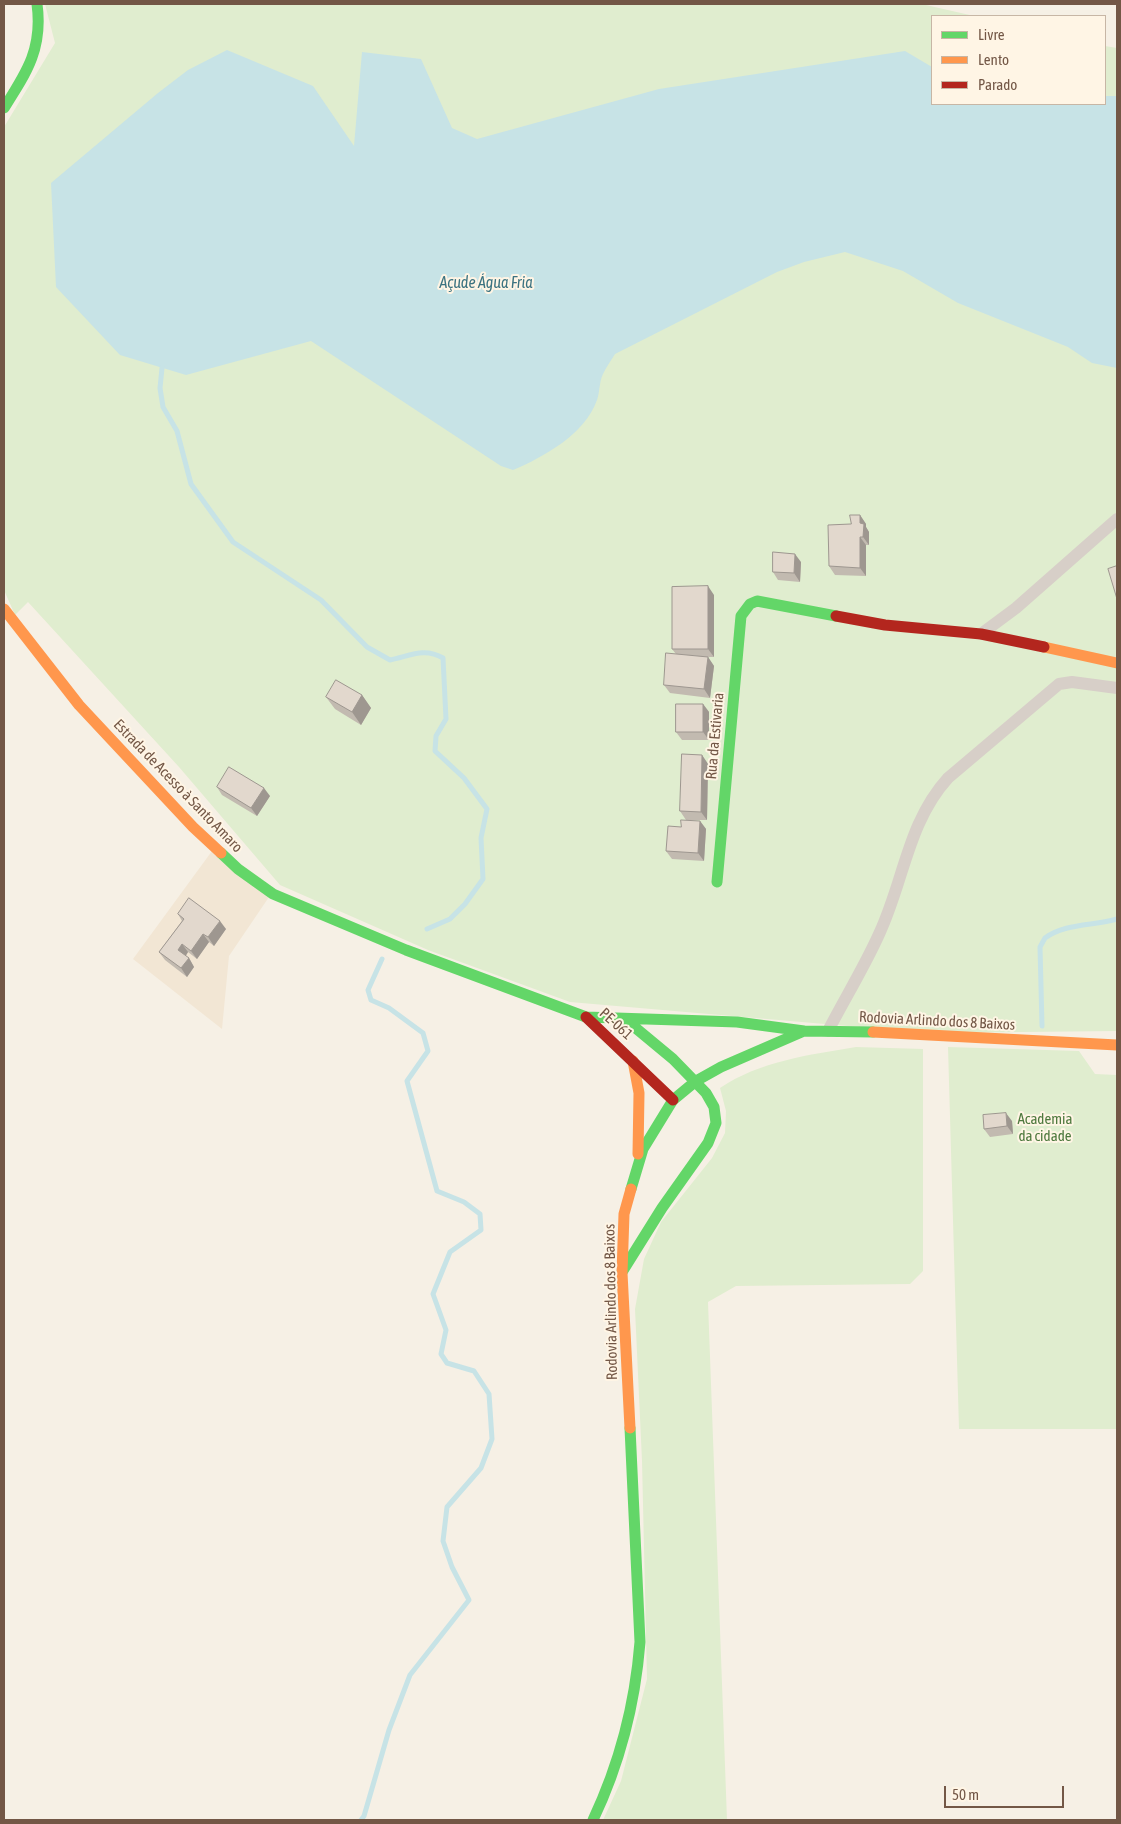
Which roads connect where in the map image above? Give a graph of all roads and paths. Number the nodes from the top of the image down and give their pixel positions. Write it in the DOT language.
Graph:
graph roads {
  1 [pos="37,4"];
  2 [pos="4,108"];
  3 [pos="1117,519"];
  4 [pos="4,609"];
  5 [pos="982,634"];
  6 [pos="1117,663"];
  7 [pos="1117,688"];
  8 [pos="717,882"];
  9 [pos="586,1017"];
  10 [pos="626,1020"];
  11 [pos="828,1030"];
  12 [pos="804,1031"];
  13 [pos="1117,1045"];
  14 [pos="633,1060"];
  15 [pos="696,1081"];
  16 [pos="673,1100"];
  17 [pos="638,1161"];
  18 [pos="622,1273"];
  19 [pos="593,1820"];
  1 -- 2 [label="main road"];
  3 -- 5 [label="street"];
  4 -- 9 [label="main road, Estrada de Acesso à Santo Amaro / PE-061"];
  5 -- 6 [label="main road"];
  5 -- 8 [label="main road, Rua da Estivaria"];
  7 -- 11 [label="street"];
  9 -- 10 [label="main road, PE-061 / PE-061"];
  9 -- 14 [label="main road, PE-061 / PE-061"];
  10 -- 12 [label="main road, PE-061"];
  10 -- 15 [label="main road"];
  11 -- 12 [label="main road, Rodovia Arlindo dos 8 Baixos / PE-061"];
  11 -- 13 [label="main road, Rodovia Arlindo dos 8 Baixos / PE-061"];
  12 -- 15 [label="main road, Rodovia Arlindo dos 8 Baixos"];
  14 -- 16 [label="main road, PE-061"];
  14 -- 17 [label="main road, PE-061"];
  15 -- 16 [label="main road, Rodovia Arlindo dos 8 Baixos"];
  15 -- 18 [label="main road"];
  16 -- 17 [label="main road, Rodovia Arlindo dos 8 Baixos"];
  17 -- 18 [label="main road, Rodovia Arlindo dos 8 Baixos / PE-061"];
  18 -- 19 [label="main road, Rodovia Arlindo dos 8 Baixos / PE-061"];
}
